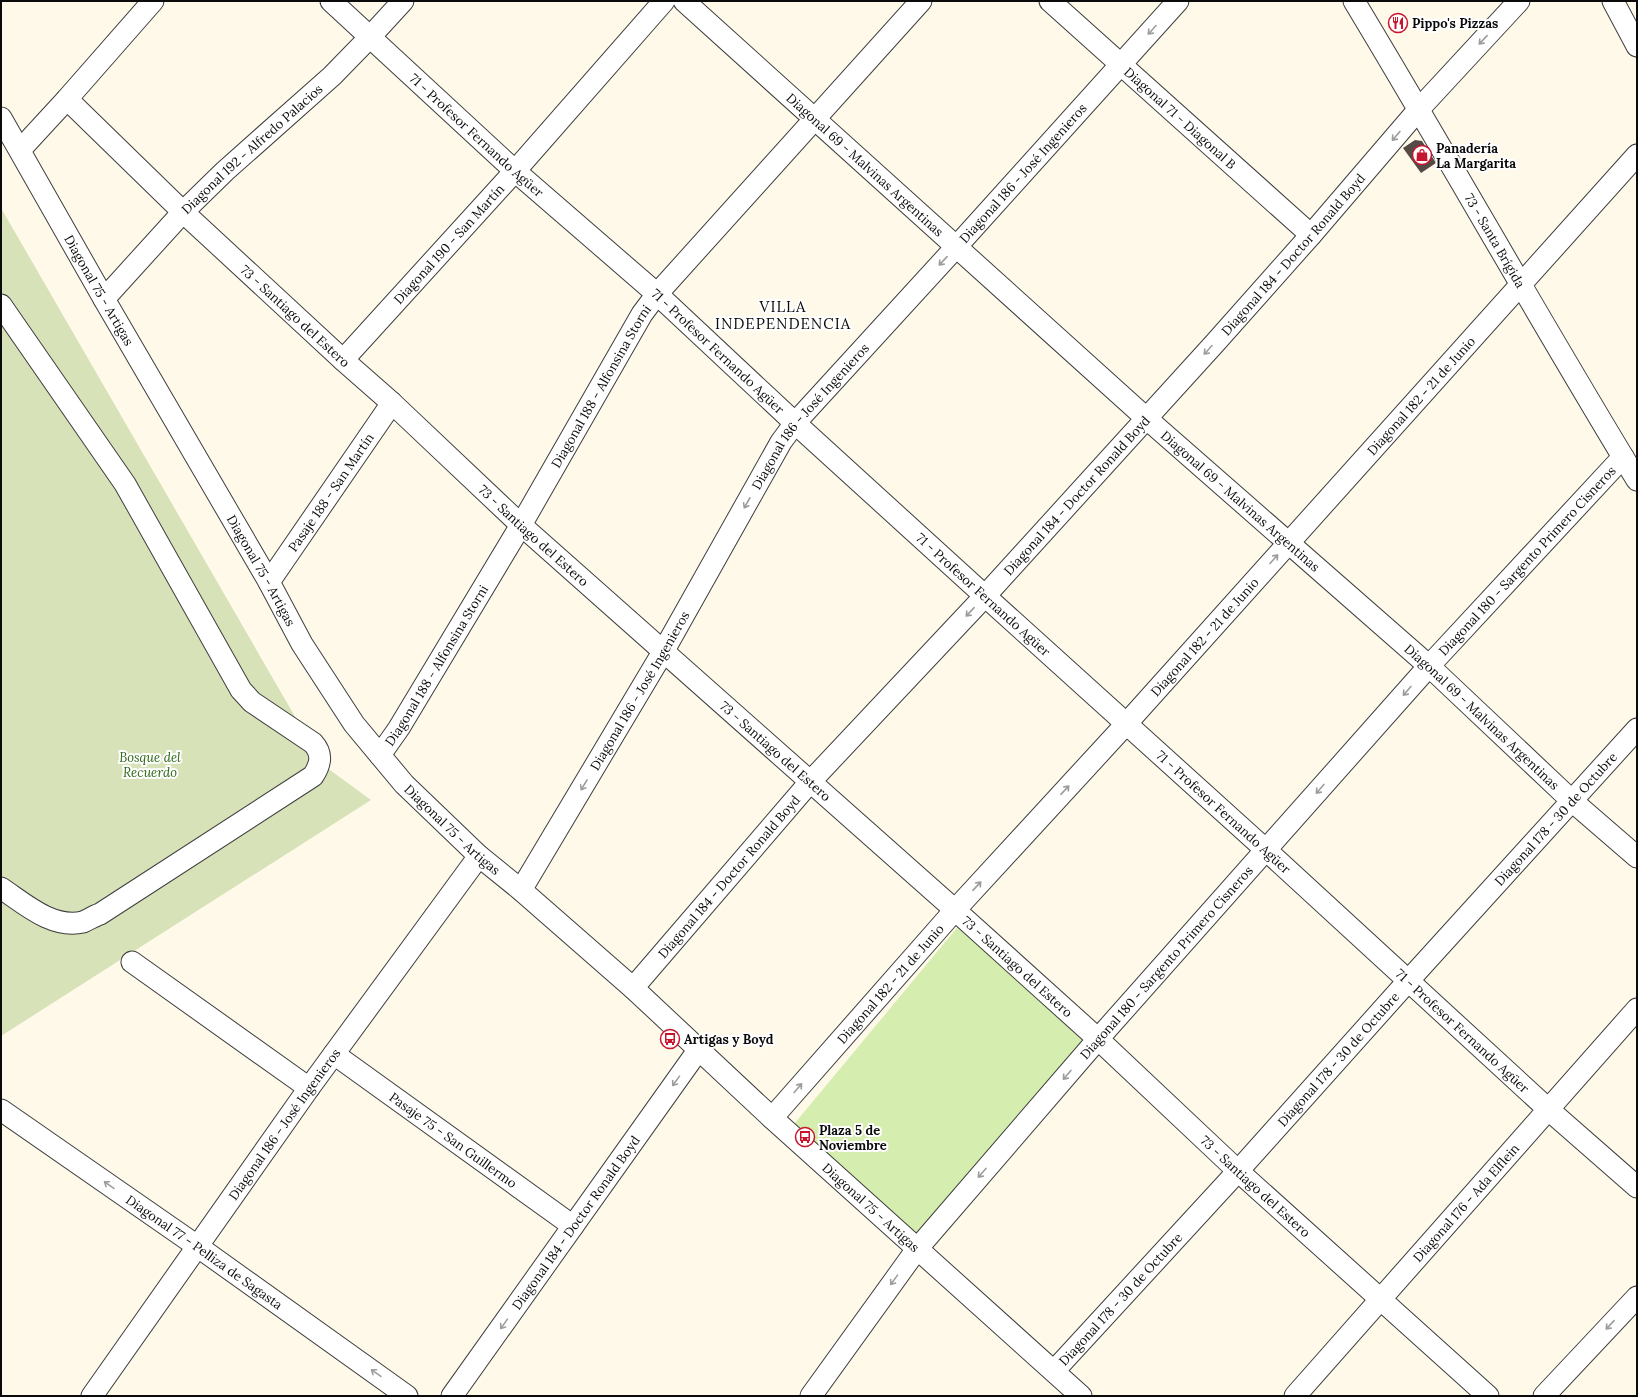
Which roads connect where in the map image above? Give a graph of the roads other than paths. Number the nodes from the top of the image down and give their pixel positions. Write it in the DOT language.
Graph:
graph roads {
  1 [pos="153,1"];
  2 [pos="331,1"];
  3 [pos="403,1"];
  4 [pos="664,1"];
  5 [pos="684,1"];
  6 [pos="921,1"];
  7 [pos="1050,1"];
  8 [pos="1178,1"];
  9 [pos="1354,1"];
  10 [pos="1519,1"];
  11 [pos="1613,1"];
  12 [pos="370,38"];
  13 [pos="1637,46"];
  14 [pos="1120,65"];
  15 [pos="68,99"];
  16 [pos="1419,109"];
  17 [pos="1,118"];
  18 [pos="816,119"];
  19 [pos="20,150"];
  20 [pos="1637,155"];
  21 [pos="515,171"];
  22 [pos="183,212"];
  23 [pos="1311,235"];
  24 [pos="957,246"];
  25 [pos="1521,284"];
  26 [pos="657,294"];
  27 [pos="104,299"];
  28 [pos="1,304"];
  29 [pos="343,360"];
  30 [pos="392,402"];
  31 [pos="1146,418"];
  32 [pos="795,423"];
  33 [pos="1623,457"];
  34 [pos="1637,480"];
  35 [pos="521,525"];
  36 [pos="1290,542"];
  37 [pos="269,582"];
  38 [pos="985,596"];
  39 [pos="663,652"];
  40 [pos="1429,666"];
  41 [pos="1127,723"];
  42 [pos="1637,728"];
  43 [pos="380,755"];
  44 [pos="810,782"];
  45 [pos="1571,800"];
  46 [pos="1266,850"];
  47 [pos="480,856"];
  48 [pos="1637,857"];
  49 [pos="1,888"];
  50 [pos="521,890"];
  51 [pos="955,910"];
  52 [pos="132,962"];
  53 [pos="1408,980"];
  54 [pos="633,988"];
  55 [pos="1637,1009"];
  56 [pos="1098,1039"];
  57 [pos="699,1049"];
  58 [pos="334,1054"];
  59 [pos="309,1088"];
  60 [pos="1,1110"];
  61 [pos="1549,1110"];
  62 [pos="772,1118"];
  63 [pos="1238,1171"];
  64 [pos="1637,1187"];
  65 [pos="573,1226"];
  66 [pos="197,1246"];
  67 [pos="917,1249"];
  68 [pos="1637,1297"];
  69 [pos="1381,1298"];
  70 [pos="1054,1372"];
  71 [pos="92,1396"];
  72 [pos="407,1396"];
  73 [pos="452,1396"];
  74 [pos="811,1396"];
  75 [pos="1081,1396"];
  76 [pos="1295,1396"];
  77 [pos="1488,1396"];
  78 [pos="1544,1396"];
  1 -- 15 [label="street"];
  2 -- 12 [label="street, 71 - Profesor Fernando Agüer"];
  3 -- 12 [label="street, Diagonal 192 - Alfredo Palacios"];
  4 -- 21 [label="street, Diagonal 190 - San Martín"];
  5 -- 18 [label="street, Diagonal 69 - Malvinas Argentinas"];
  6 -- 18 [label="street, Diagonal 188 - Alfonsina Storni"];
  7 -- 14 [label="street, Diagonal 71 - Diagonal B"];
  8 -- 14 [label="street, Diagonal 186 - José Ingenieros, one-way"];
  9 -- 16 [label="street, 73 - Santa Brígida"];
  10 -- 16 [label="street, Diagonal 184 - Doctor Ronald Boyd, one-way"];
  11 -- 13 [label="street"];
  12 -- 21 [label="street, 71 - Profesor Fernando Agüer"];
  12 -- 22 [label="street, Diagonal 192 - Alfredo Palacios"];
  14 -- 23 [label="street, Diagonal 71 - Diagonal B"];
  14 -- 24 [label="street, Diagonal 186 - José Ingenieros"];
  15 -- 19 [label="street"];
  15 -- 22 [label="street, 73 - Santiago del Estero"];
  16 -- 23 [label="street, Diagonal 184 - Doctor Ronald Boyd, one-way"];
  16 -- 25 [label="street, 73 - Santa Brígida"];
  17 -- 19 [label="street, Diagonal 75 - Artigas"];
  18 -- 24 [label="street, Diagonal 69 - Malvinas Argentinas"];
  18 -- 26 [label="street, Diagonal 188 - Alfonsina Storni"];
  19 -- 27 [label="street, Diagonal 75 - Artigas"];
  20 -- 25 [label="street, Diagonal 182 - 21 de Junio"];
  21 -- 26 [label="street, 71 - Profesor Fernando Agüer"];
  21 -- 29 [label="street, Diagonal 190 - San Martín"];
  22 -- 27 [label="street, Diagonal 192 - Alfredo Palacios"];
  22 -- 29 [label="street, 73 - Santiago del Estero"];
  23 -- 31 [label="street, Diagonal 184 - Doctor Ronald Boyd, one-way"];
  24 -- 31 [label="street, Diagonal 69 - Malvinas Argentinas"];
  24 -- 32 [label="street, Diagonal 186 - José Ingenieros, one-way"];
  25 -- 33 [label="street, 73 - Santa Brígida"];
  25 -- 36 [label="street, Diagonal 182 - 21 de Junio"];
  26 -- 32 [label="street, 71 - Profesor Fernando Agüer"];
  26 -- 35 [label="street, Diagonal 188 - Alfonsina Storni"];
  27 -- 37 [label="street, Diagonal 75 - Artigas"];
  28 -- 49 [label="street"];
  29 -- 30 [label="street, 73 - Santiago del Estero"];
  30 -- 35 [label="street, 73 - Santiago del Estero"];
  30 -- 37 [label="street, Pasaje 188 - San Martín"];
  31 -- 36 [label="street, Diagonal 69 - Malvinas Argentinas"];
  31 -- 38 [label="street, Diagonal 184 - Doctor Ronald Boyd"];
  32 -- 38 [label="street, 71 - Profesor Fernando Agüer"];
  32 -- 39 [label="street, Diagonal 186 - José Ingenieros, one-way"];
  33 -- 34 [label="street, 73 - Santa Brígida"];
  33 -- 40 [label="street, Diagonal 180 - Sargento Primero Cisneros"];
  35 -- 39 [label="street, 73 - Santiago del Estero"];
  35 -- 43 [label="street, Diagonal 188 - Alfonsina Storni"];
  36 -- 40 [label="street, Diagonal 69 - Malvinas Argentinas"];
  41 -- 36 [label="street, Diagonal 182 - 21 de Junio, one-way"];
  37 -- 43 [label="street, Diagonal 75 - Artigas"];
  38 -- 41 [label="street, 71 - Profesor Fernando Agüer"];
  38 -- 44 [label="street, Diagonal 184 - Doctor Ronald Boyd, one-way"];
  39 -- 44 [label="street, 73 - Santiago del Estero"];
  39 -- 50 [label="street, Diagonal 186 - José Ingenieros, one-way"];
  40 -- 45 [label="street, Diagonal 69 - Malvinas Argentinas"];
  40 -- 46 [label="street, Diagonal 180 - Sargento Primero Cisneros, one-way"];
  41 -- 46 [label="street, 71 - Profesor Fernando Agüer"];
  51 -- 41 [label="street, Diagonal 182 - 21 de Junio, one-way"];
  42 -- 45 [label="street, Diagonal 178 - 30 de Octubre"];
  43 -- 47 [label="street, Diagonal 75 - Artigas"];
  44 -- 51 [label="street, 73 - Santiago del Estero"];
  44 -- 54 [label="street, Diagonal 184 - Doctor Ronald Boyd"];
  45 -- 48 [label="street, Diagonal 69 - Malvinas Argentinas"];
  45 -- 53 [label="street, Diagonal 178 - 30 de Octubre"];
  46 -- 53 [label="street, 71 - Profesor Fernando Agüer"];
  46 -- 56 [label="street, Diagonal 180 - Sargento Primero Cisneros"];
  47 -- 50 [label="street, Diagonal 75 - Artigas"];
  47 -- 58 [label="street, Diagonal 186 - José Ingenieros"];
  50 -- 54 [label="street, Diagonal 75 - Artigas"];
  51 -- 56 [label="street, 73 - Santiago del Estero"];
  62 -- 51 [label="street, Diagonal 182 - 21 de Junio, one-way"];
  52 -- 59 [label="street"];
  53 -- 61 [label="street, 71 - Profesor Fernando Agüer"];
  53 -- 63 [label="street, Diagonal 178 - 30 de Octubre"];
  54 -- 57 [label="street, Diagonal 75 - Artigas"];
  55 -- 61 [label="street, Diagonal 176 - Ada Elflein"];
  56 -- 63 [label="street, 73 - Santiago del Estero"];
  56 -- 67 [label="street, Diagonal 180 - Sargento Primero Cisneros, one-way"];
  57 -- 62 [label="street, Diagonal 75 - Artigas"];
  57 -- 65 [label="street, Diagonal 184 - Doctor Ronald Boyd, one-way"];
  58 -- 59 [label="street, Diagonal 186 - José Ingenieros"];
  58 -- 65 [label="street, Pasaje 75 - San Guillermo"];
  59 -- 66 [label="street, Diagonal 186 - José Ingenieros"];
  66 -- 60 [label="street, Diagonal 77 - Pelliza de Sagasta, one-way"];
  61 -- 64 [label="street, 71 - Profesor Fernando Agüer"];
  61 -- 69 [label="street, Diagonal 176 - Ada Elflein"];
  62 -- 67 [label="street, Diagonal 75 - Artigas"];
  63 -- 69 [label="street, 73 - Santiago del Estero"];
  63 -- 70 [label="street, Diagonal 178 - 30 de Octubre"];
  65 -- 73 [label="street, Diagonal 184 - Doctor Ronald Boyd, one-way"];
  66 -- 71 [label="street, Diagonal 186 - José Ingenieros"];
  72 -- 66 [label="street, Diagonal 77 - Pelliza de Sagasta, one-way"];
  67 -- 70 [label="street, Diagonal 75 - Artigas"];
  67 -- 74 [label="street, Diagonal 180 - Sargento Primero Cisneros, one-way"];
  68 -- 78 [label="street, one-way"];
  69 -- 76 [label="street, Diagonal 176 - Ada Elflein"];
  69 -- 77 [label="street, 73 - Santiago del Estero"];
  70 -- 75 [label="street, Diagonal 75 - Artigas"];
}
